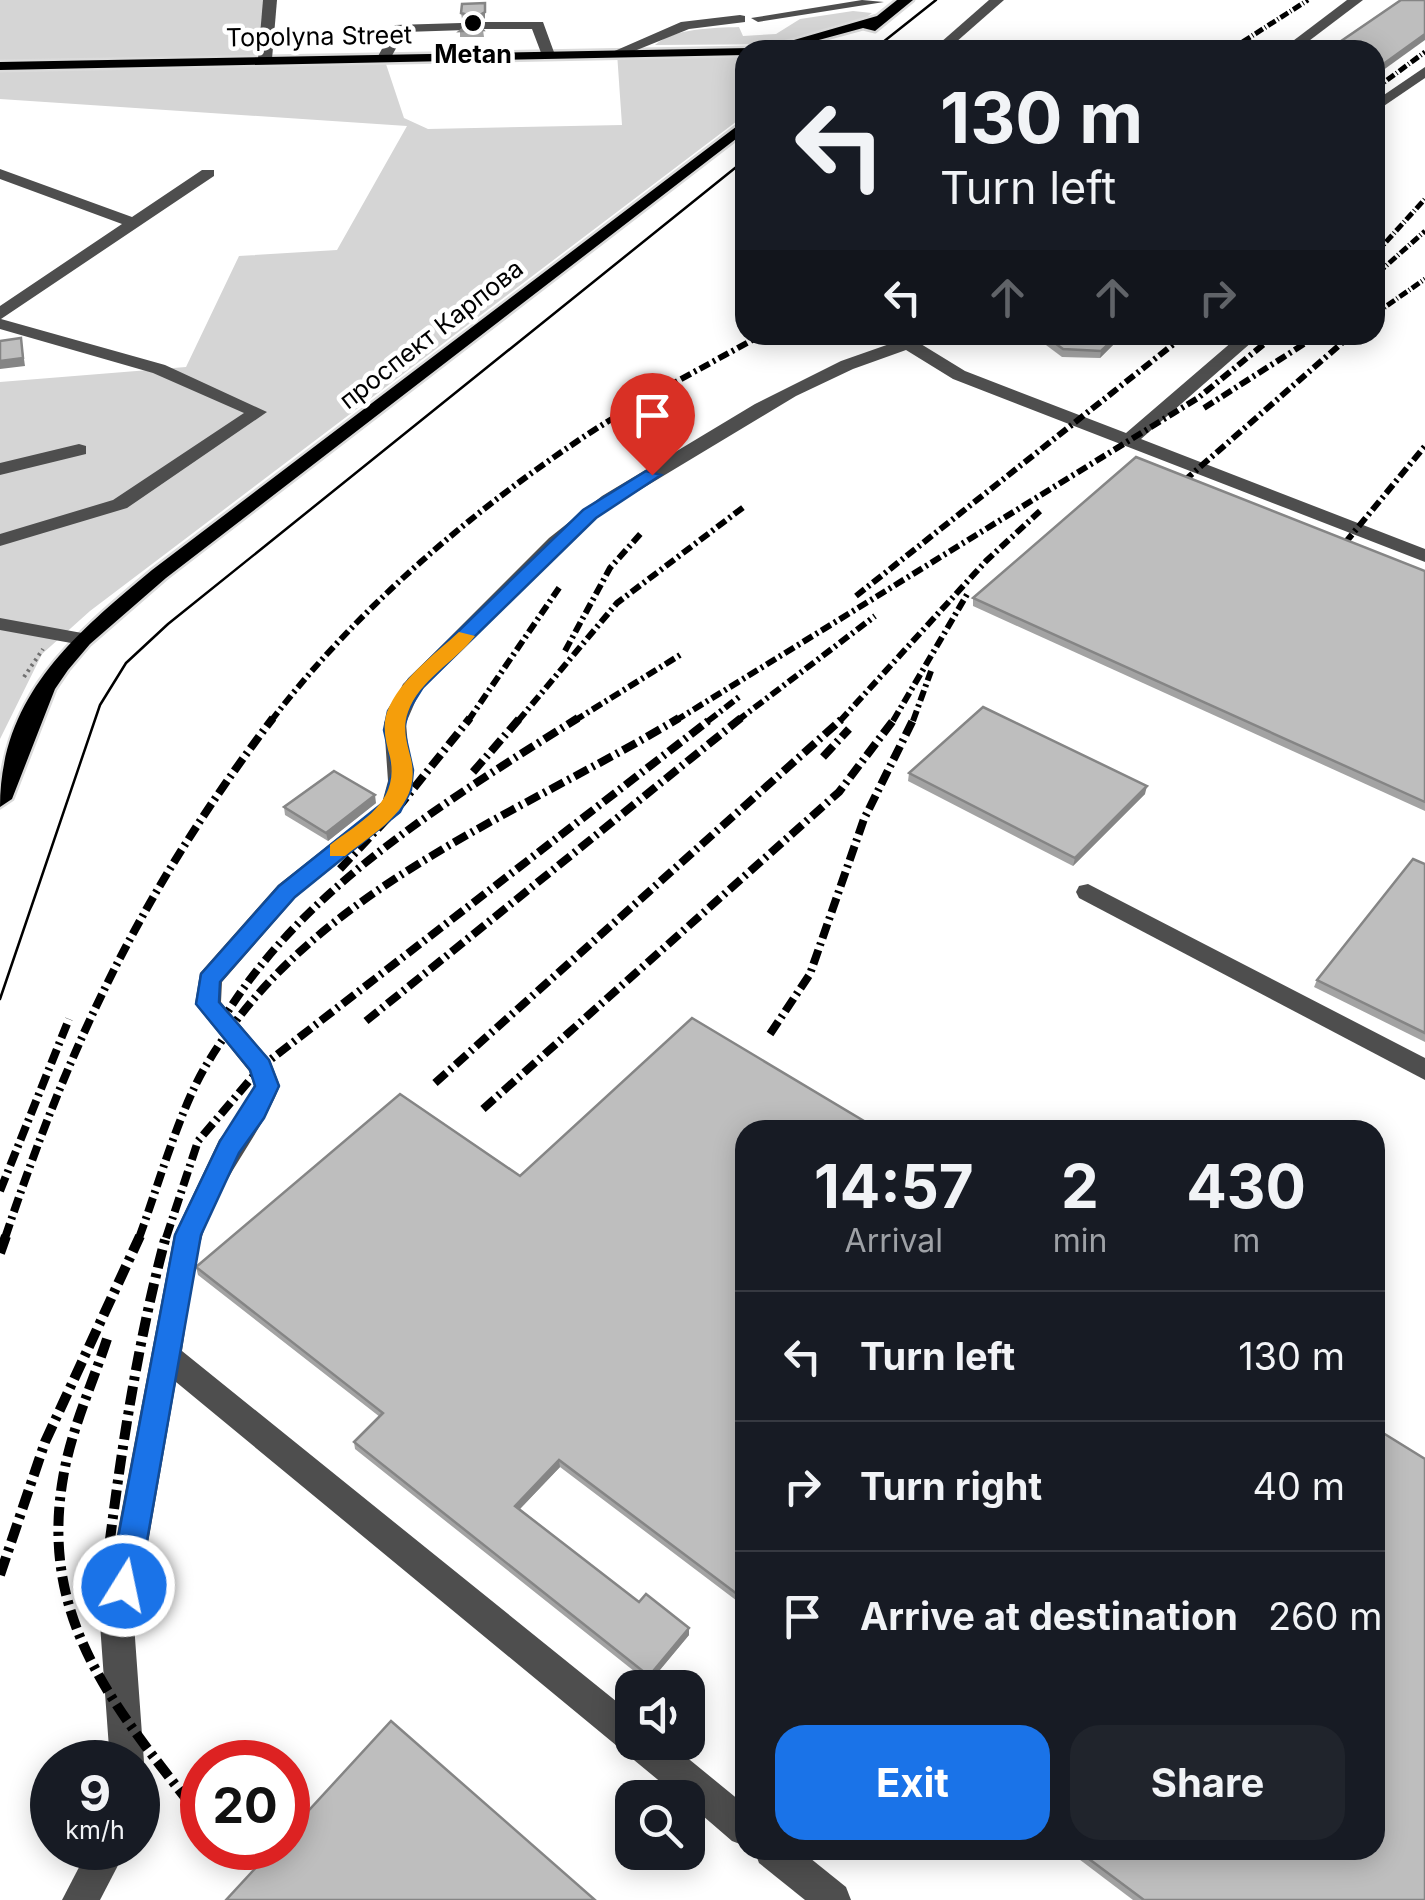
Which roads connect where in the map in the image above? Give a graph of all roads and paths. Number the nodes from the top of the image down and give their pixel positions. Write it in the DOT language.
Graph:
graph roads {
  1 [pos="270,0"];
  2 [pos="997,0"];
  3 [pos="1356,0"];
  4 [pos="876,1"];
  5 [pos="902,3"];
  6 [pos="758,18"];
  7 [pos="740,19"];
  8 [pos="881,19"];
  9 [pos="484,26"];
  10 [pos="461,27"];
  11 [pos="803,40"];
  12 [pos="854,40"];
  13 [pos="951,40"];
  14 [pos="1302,40"];
  15 [pos="735,51"];
  16 [pos="617,53"];
  17 [pos="548,55"];
  18 [pos="384,58"];
  19 [pos="265,59"];
  20 [pos="0,66"];
  21 [pos="1425,71"];
  22 [pos="1385,101"];
  23 [pos="735,132"];
  24 [pos="208,173"];
  25 [pos="0,174"];
  26 [pos="134,223"];
  27 [pos="0,314"];
  28 [pos="0,324"];
  29 [pos="892,345"];
  30 [pos="916,345"];
  31 [pos="1239,345"];
  32 [pos="1128,440"];
  33 [pos="80,450"];
  34 [pos="0,470"];
  35 [pos="0,540"];
  36 [pos="1425,556"];
  37 [pos="0,624"];
  38 [pos="82,638"];
  39 [pos="0,800"];
  40 [pos="1088,892"];
  41 [pos="1425,1070"];
  42 [pos="166,1356"];
  43 [pos="615,1722"];
  44 [pos="126,1740"];
  45 [pos="662,1760"];
  46 [pos="735,1820"];
  47 [pos="784,1860"];
  48 [pos="97,1870"];
  49 [pos="80,1900"];
  50 [pos="833,1900"];
  1 -- 19 [label="street"];
  2 -- 13 [label="street"];
  3 -- 14 [label="street"];
  4 -- 5 [label="street"];
  4 -- 6 [label="street"];
  5 -- 8 [label="main road"];
  7 -- 16 [label="street"];
  8 -- 11 [label="main road"];
  8 -- 12 [label="main road"];
  9 -- 17 [label="street"];
  10 -- 18 [label="street"];
  15 -- 16 [label="main road, Topolyna Street"];
  16 -- 17 [label="main road, Topolyna Street"];
  17 -- 18 [label="main road, Topolyna Street"];
  18 -- 19 [label="main road, Topolyna Street"];
  19 -- 20 [label="main road, Topolyna Street"];
  21 -- 22 [label="street"];
  23 -- 38 [label="main road, проспект Карпова"];
  24 -- 26 [label="street"];
  25 -- 26 [label="street"];
  26 -- 27 [label="street"];
  28 -- 35 [label="street"];
  29 -- 42 [label="street"];
  30 -- 32 [label="street"];
  31 -- 32 [label="street"];
  32 -- 36 [label="street"];
  33 -- 34 [label="street"];
  37 -- 38 [label="street"];
  38 -- 39 [label="main road, проспект Карпова"];
  40 -- 41 [label="street"];
  42 -- 43 [label="street"];
  42 -- 44 [label="street"];
  45 -- 46 [label="street"];
  47 -- 50 [label="street"];
  48 -- 49 [label="street"];
}
